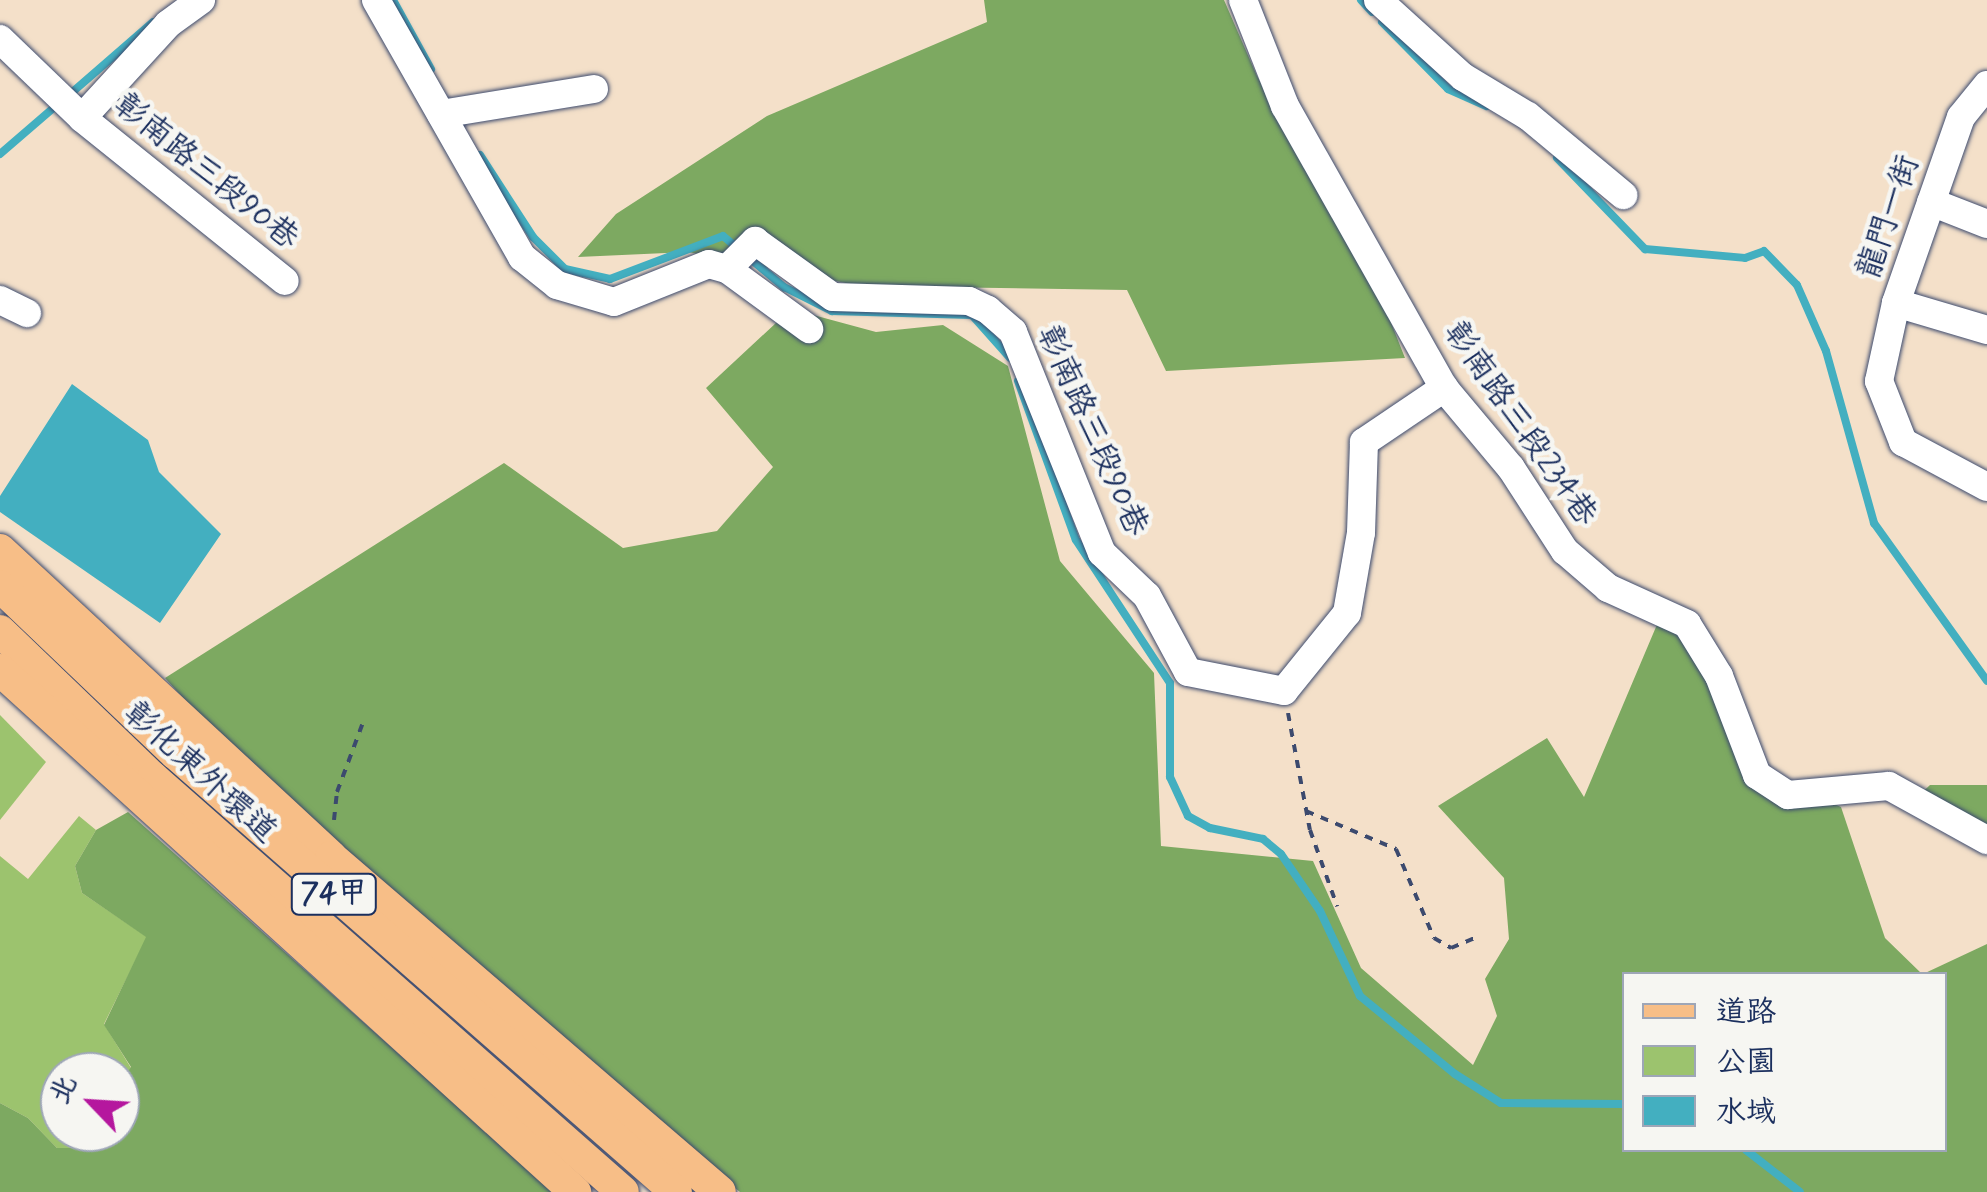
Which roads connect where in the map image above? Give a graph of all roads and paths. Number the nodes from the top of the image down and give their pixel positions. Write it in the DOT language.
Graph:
graph roads {
  1 [pos="201,0"];
  2 [pos="376,0"];
  3 [pos="1244,0"];
  4 [pos="1378,0"];
  5 [pos="0,40"];
  6 [pos="1987,86"];
  7 [pos="594,89"];
  8 [pos="68,102"];
  9 [pos="440,114"];
  10 [pos="1623,194"];
  11 [pos="1932,202"];
  12 [pos="1987,224"];
  13 [pos="727,269"];
  14 [pos="285,281"];
  15 [pos="0,300"];
  16 [pos="1896,303"];
  17 [pos="27,313"];
  18 [pos="810,328"];
  19 [pos="1987,330"];
  20 [pos="1444,388"];
  21 [pos="1987,487"];
  22 [pos="0,550"];
  23 [pos="0,586"];
  24 [pos="0,631"];
  25 [pos="0,670"];
  26 [pos="1284,691"];
  27 [pos="362,725"];
  28 [pos="1306,811"];
  29 [pos="1987,840"];
  30 [pos="331,857"];
  31 [pos="1337,906"];
  32 [pos="1475,938"];
  33 [pos="576,1192"];
  34 [pos="623,1192"];
  35 [pos="676,1192"];
  36 [pos="720,1192"];
  1 -- 8 [label="street, 彰南路三段90巷"];
  2 -- 9 [label="street, 彰南路三段90巷"];
  3 -- 20 [label="street, 彰南路三段234巷"];
  4 -- 10 [label="street"];
  5 -- 8 [label="street, 彰南路三段90巷"];
  6 -- 11 [label="street, 龍門一街"];
  7 -- 9 [label="street"];
  8 -- 14 [label="street, 彰南路三段90巷"];
  9 -- 13 [label="street, 彰南路三段90巷"];
  11 -- 12 [label="street"];
  11 -- 16 [label="street, 龍門一街"];
  13 -- 18 [label="street"];
  13 -- 26 [label="street, 彰南路三段90巷"];
  15 -- 17 [label="street"];
  16 -- 19 [label="street"];
  16 -- 21 [label="street, 龍門一街"];
  20 -- 26 [label="street"];
  20 -- 29 [label="street, 彰南路三段234巷"];
  22 -- 30 [label="main road, 74甲"];
  23 -- 35 [label="main road, 彰化東外環道 / 74甲"];
  24 -- 34 [label="main road, 彰化東外環道 / 74甲"];
  25 -- 33 [label="main road, 74甲"];
  26 -- 28 [label="path"];
  27 -- 30 [label="path"];
  28 -- 31 [label="path"];
  28 -- 32 [label="path"];
  30 -- 36 [label="main road, 74甲"];
}
